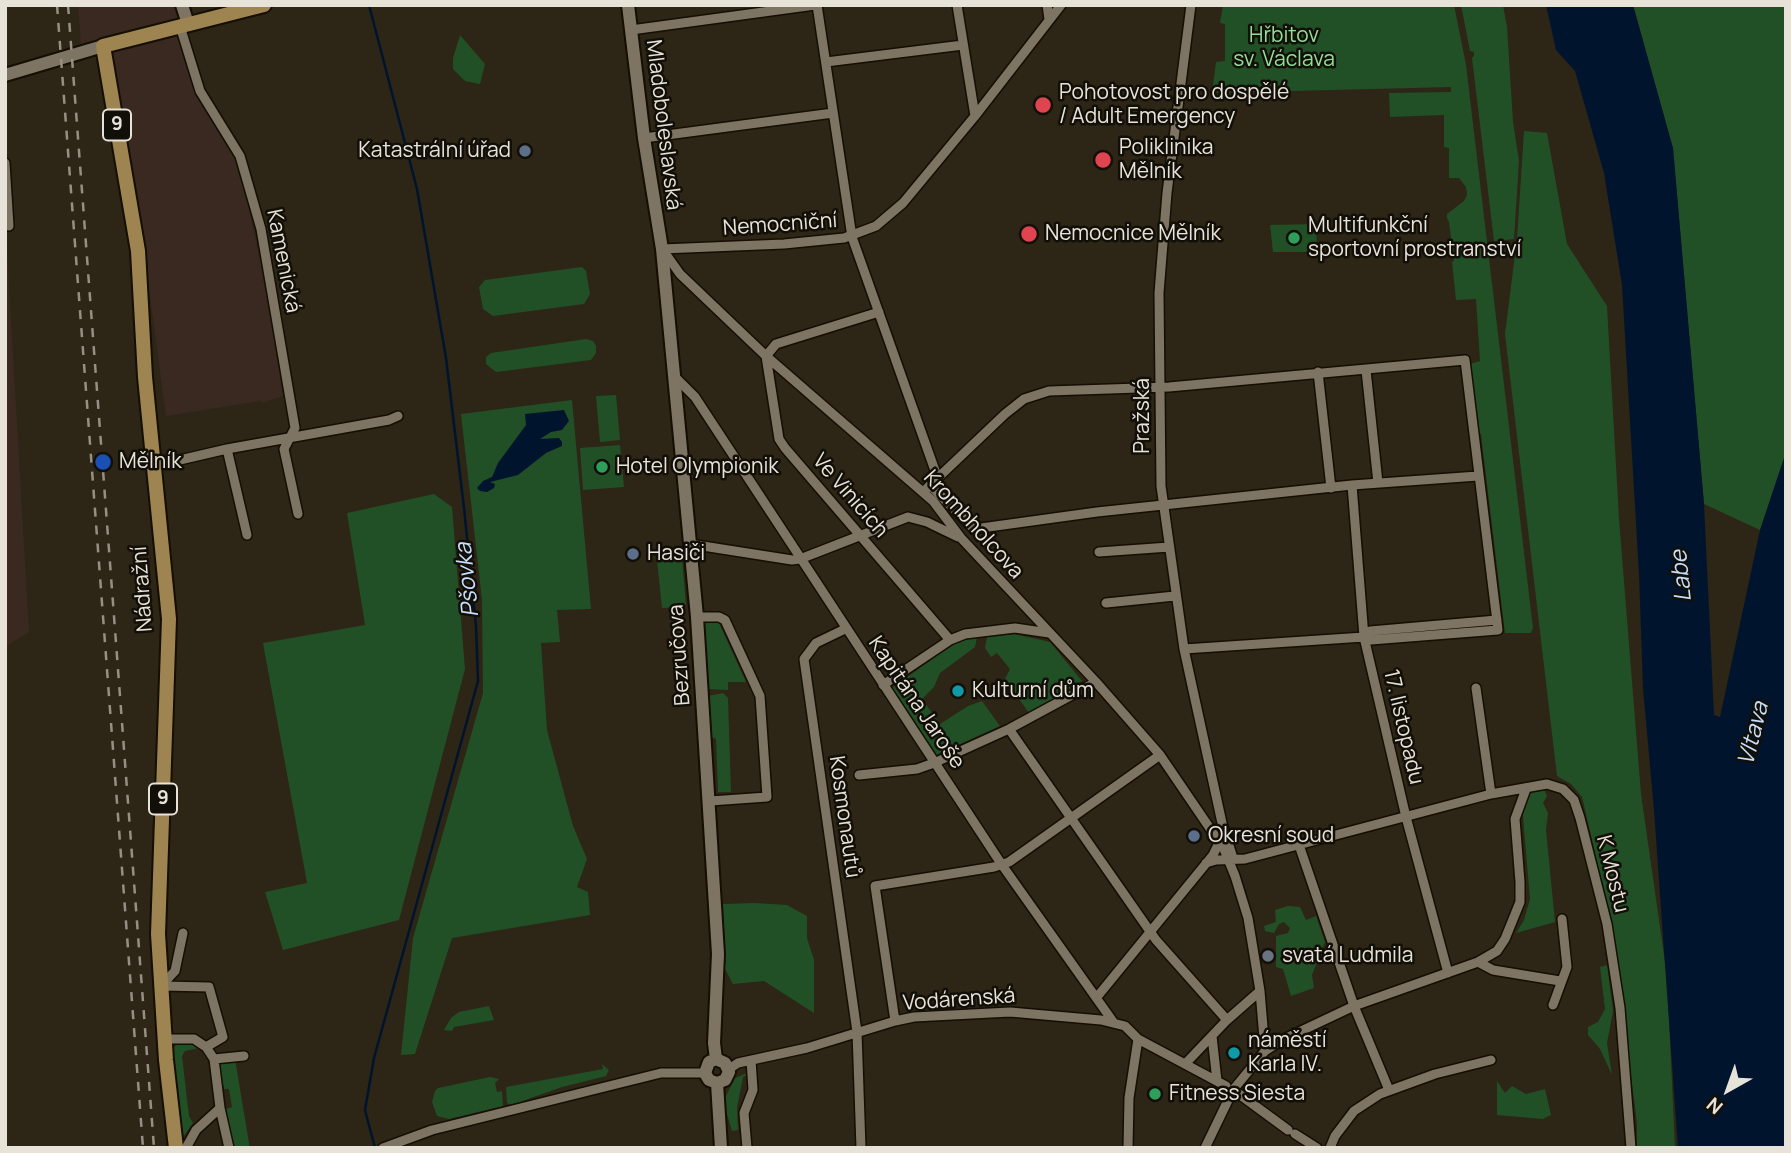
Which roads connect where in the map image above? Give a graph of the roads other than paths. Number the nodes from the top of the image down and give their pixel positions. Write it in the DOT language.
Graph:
graph roads {
  1 [pos="182,5"];
  2 [pos="241,5"];
  3 [pos="264,5"];
  4 [pos="628,5"];
  5 [pos="816,5"];
  6 [pos="957,5"];
  7 [pos="1047,5"];
  8 [pos="1061,5"];
  9 [pos="1191,5"];
  10 [pos="1049,19"];
  11 [pos="188,24"];
  12 [pos="631,30"];
  13 [pos="963,45"];
  14 [pos="103,46"];
  15 [pos="826,62"];
  16 [pos="5,75"];
  17 [pos="833,113"];
  18 [pos="975,116"];
  19 [pos="644,138"];
  20 [pos="5,163"];
  21 [pos="9,226"];
  22 [pos="852,237"];
  23 [pos="662,249"];
  24 [pos="879,312"];
  25 [pos="766,356"];
  26 [pos="1366,370"];
  27 [pos="1318,372"];
  28 [pos="674,376"];
  29 [pos="1160,388"];
  30 [pos="398,416"];
  31 [pos="289,439"];
  32 [pos="227,449"];
  33 [pos="154,466"];
  34 [pos="1478,475"];
  35 [pos="1378,483"];
  36 [pos="930,485"];
  37 [pos="1352,485"];
  38 [pos="1331,488"];
  39 [pos="1163,505"];
  40 [pos="298,514"];
  41 [pos="862,534"];
  42 [pos="247,535"];
  43 [pos="961,538"];
  44 [pos="690,544"];
  45 [pos="1169,547"];
  46 [pos="1099,552"];
  47 [pos="800,559"];
  48 [pos="1175,596"];
  49 [pos="1106,603"];
  50 [pos="697,617"];
  51 [pos="845,629"];
  52 [pos="1049,632"];
  53 [pos="1364,637"];
  54 [pos="950,640"];
  55 [pos="1184,649"];
  56 [pos="1096,682"];
  57 [pos="883,685"];
  58 [pos="1476,688"];
  59 [pos="1009,729"];
  60 [pos="1160,755"];
  61 [pos="934,763"];
  62 [pos="859,775"];
  63 [pos="1526,789"];
  64 [pos="1491,794"];
  65 [pos="710,801"];
  66 [pos="1220,812"];
  67 [pos="1406,817"];
  68 [pos="1071,819"];
  69 [pos="1202,820"];
  70 [pos="1222,823"];
  71 [pos="1220,843"];
  72 [pos="1299,845"];
  73 [pos="1206,863"];
  74 [pos="1002,865"];
  75 [pos="1230,865"];
  76 [pos="1562,919"];
  77 [pos="1150,932"];
  78 [pos="183,933"];
  79 [pos="1478,962"];
  80 [pos="1448,973"];
  81 [pos="1560,981"];
  82 [pos="161,986"];
  83 [pos="1260,991"];
  84 [pos="1097,997"];
  85 [pos="1553,1005"];
  86 [pos="1353,1006"];
  87 [pos="1227,1020"];
  88 [pos="895,1021"];
  89 [pos="1114,1023"];
  90 [pos="857,1032"];
  91 [pos="1212,1036"];
  92 [pos="164,1039"];
  93 [pos="1138,1039"];
  94 [pos="206,1047"];
  95 [pos="1265,1051"];
  96 [pos="244,1056"];
  97 [pos="214,1059"];
  98 [pos="716,1059"];
  99 [pos="751,1060"];
  100 [pos="1491,1060"];
  101 [pos="1186,1063"];
  102 [pos="729,1069"];
  103 [pos="705,1073"];
  104 [pos="1217,1081"];
  105 [pos="718,1083"];
  106 [pos="1233,1090"];
  107 [pos="1389,1090"];
  108 [pos="220,1108"];
  109 [pos="175,1148"];
  110 [pos="186,1148"];
  111 [pos="229,1148"];
  112 [pos="383,1148"];
  113 [pos="721,1148"];
  114 [pos="747,1148"];
  115 [pos="861,1148"];
  116 [pos="1128,1148"];
  117 [pos="1205,1148"];
  118 [pos="1317,1148"];
  119 [pos="1330,1148"];
  120 [pos="1631,1148"];
  1 -- 11 [label="street"];
  2 -- 11 [label="main road"];
  3 -- 11 [label="main road"];
  4 -- 12 [label="street, Mladoboleslavská"];
  5 -- 12 [label="street"];
  5 -- 15 [label="street"];
  6 -- 13 [label="street"];
  7 -- 10 [label="street"];
  8 -- 10 [label="street, Nemocniční"];
  9 -- 29 [label="street, Pražská"];
  10 -- 18 [label="street, Nemocniční"];
  11 -- 14 [label="main road"];
  11 -- 31 [label="street, Kamenická"];
  12 -- 19 [label="street, Mladoboleslavská"];
  13 -- 15 [label="street"];
  13 -- 18 [label="street"];
  14 -- 16 [label="street"];
  14 -- 33 [label="main road, Nádražní / 9"];
  15 -- 17 [label="street"];
  17 -- 19 [label="street"];
  17 -- 22 [label="street"];
  18 -- 22 [label="street, Nemocniční"];
  19 -- 23 [label="street, Mladoboleslavská"];
  20 -- 21 [label="street"];
  22 -- 23 [label="street, Nemocniční"];
  22 -- 24 [label="street"];
  23 -- 25 [label="street, Krombholcova"];
  23 -- 28 [label="street, Bezručova"];
  24 -- 25 [label="street"];
  24 -- 36 [label="street"];
  25 -- 36 [label="street, Krombholcova"];
  25 -- 41 [label="street, Ve Vinicích"];
  26 -- 27 [label="street"];
  26 -- 34 [label="street"];
  26 -- 35 [label="street"];
  27 -- 29 [label="street"];
  27 -- 38 [label="street"];
  28 -- 44 [label="street, Bezručova"];
  28 -- 47 [label="street, Kapitána Jaroše"];
  29 -- 36 [label="street"];
  29 -- 39 [label="street, Pražská"];
  30 -- 31 [label="street"];
  31 -- 32 [label="street"];
  31 -- 40 [label="street, Kamenická"];
  32 -- 33 [label="street"];
  32 -- 42 [label="street"];
  33 -- 82 [label="main road, Nádražní / 9"];
  34 -- 35 [label="street"];
  34 -- 53 [label="street"];
  35 -- 37 [label="street"];
  36 -- 39 [label="street"];
  36 -- 43 [label="street, Krombholcova"];
  37 -- 38 [label="street"];
  37 -- 53 [label="street, 17. listopadu"];
  38 -- 39 [label="street"];
  39 -- 45 [label="street, Pražská"];
  41 -- 43 [label="street"];
  41 -- 47 [label="street"];
  41 -- 54 [label="street, Ve Vinicích"];
  43 -- 52 [label="street, Krombholcova"];
  44 -- 47 [label="street"];
  44 -- 50 [label="street, Bezručova"];
  45 -- 46 [label="street"];
  45 -- 48 [label="street, Pražská"];
  47 -- 51 [label="street, Kapitána Jaroše"];
  48 -- 49 [label="street"];
  48 -- 55 [label="street, Pražská"];
  50 -- 65 [label="street, Bezručova"];
  50 -- 65 [label="street"];
  51 -- 57 [label="street, Kapitána Jaroše"];
  51 -- 90 [label="street, Kosmonautů"];
  52 -- 54 [label="street"];
  52 -- 56 [label="street, Krombholcova"];
  53 -- 55 [label="street"];
  53 -- 67 [label="street, 17. listopadu"];
  54 -- 57 [label="street"];
  55 -- 66 [label="street, Pražská"];
  56 -- 59 [label="street"];
  56 -- 60 [label="street, Krombholcova"];
  57 -- 61 [label="street, Kapitána Jaroše"];
  58 -- 64 [label="street"];
  59 -- 61 [label="street"];
  59 -- 68 [label="street"];
  60 -- 68 [label="street"];
  60 -- 69 [label="street, Krombholcova"];
  61 -- 62 [label="street"];
  61 -- 74 [label="street, Kapitána Jaroše"];
  63 -- 64 [label="street"];
  63 -- 79 [label="street"];
  63 -- 120 [label="street, K Mostu"];
  64 -- 67 [label="street"];
  65 -- 98 [label="street, Bezručova"];
  66 -- 69 [label="street"];
  66 -- 70 [label="street, Pražská"];
  67 -- 72 [label="street"];
  67 -- 80 [label="street, 17. listopadu"];
  68 -- 74 [label="street"];
  68 -- 77 [label="street"];
  69 -- 71 [label="street, Krombholcova"];
  70 -- 71 [label="street, Pražská"];
  70 -- 75 [label="street, Pražská"];
  71 -- 73 [label="street"];
  71 -- 75 [label="street, Pražská"];
  72 -- 75 [label="street"];
  72 -- 86 [label="street"];
  73 -- 75 [label="street"];
  73 -- 77 [label="street"];
  74 -- 84 [label="street, Kapitána Jaroše"];
  74 -- 88 [label="street"];
  75 -- 83 [label="street, Pražská"];
  76 -- 81 [label="street"];
  77 -- 84 [label="street"];
  77 -- 87 [label="street"];
  78 -- 82 [label="street"];
  79 -- 80 [label="street"];
  79 -- 81 [label="street"];
  80 -- 86 [label="street"];
  81 -- 85 [label="street"];
  82 -- 92 [label="main road, Nádražní / 9"];
  82 -- 94 [label="street"];
  83 -- 87 [label="street"];
  83 -- 95 [label="street, Pražská"];
  84 -- 89 [label="street, Kapitána Jaroše"];
  86 -- 95 [label="street"];
  86 -- 107 [label="street"];
  87 -- 91 [label="street"];
  88 -- 89 [label="street, Vodárenská"];
  88 -- 90 [label="street, Vodárenská"];
  89 -- 93 [label="street, Kapitána Jaroše"];
  90 -- 99 [label="street, Vodárenská"];
  90 -- 115 [label="street, Kosmonautů"];
  91 -- 101 [label="street"];
  91 -- 104 [label="street"];
  92 -- 94 [label="street"];
  92 -- 109 [label="main road, Nádražní / 9"];
  93 -- 101 [label="street"];
  93 -- 116 [label="street"];
  94 -- 97 [label="street"];
  95 -- 106 [label="street"];
  96 -- 97 [label="street"];
  97 -- 108 [label="street"];
  98 -- 102 [label="street"];
  98 -- 103 [label="street"];
  99 -- 102 [label="street, Vodárenská"];
  99 -- 114 [label="street"];
  100 -- 107 [label="street"];
  101 -- 104 [label="street"];
  102 -- 105 [label="street"];
  103 -- 105 [label="street"];
  103 -- 112 [label="street"];
  104 -- 106 [label="street"];
  105 -- 113 [label="street"];
  106 -- 117 [label="street"];
  106 -- 118 [label="street"];
  107 -- 119 [label="street"];
  108 -- 110 [label="street"];
  108 -- 111 [label="street"];
}
